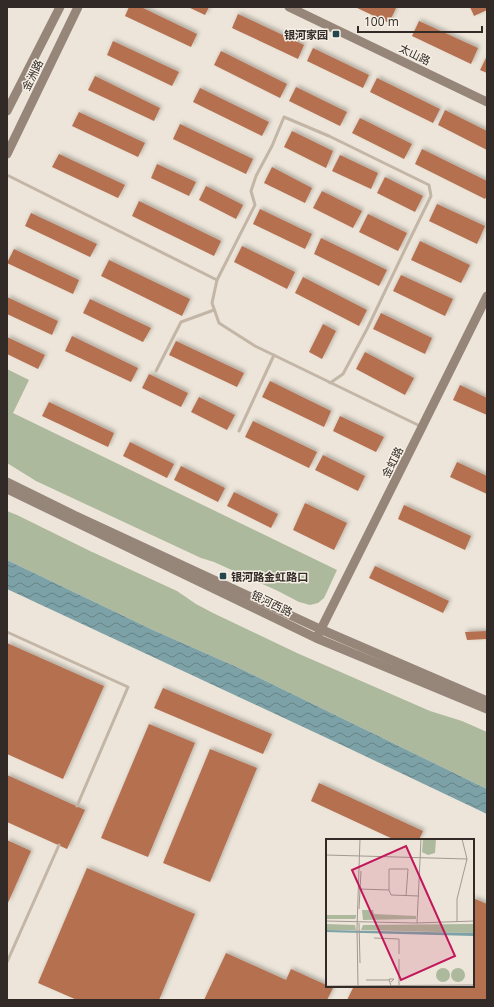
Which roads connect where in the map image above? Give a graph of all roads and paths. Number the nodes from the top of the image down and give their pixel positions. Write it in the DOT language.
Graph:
graph roads {
  1 [pos="60,7"];
  2 [pos="78,7"];
  3 [pos="289,7"];
  4 [pos="487,102"];
  5 [pos="7,111"];
  6 [pos="7,154"];
  7 [pos="7,175"];
  8 [pos="217,280"];
  9 [pos="487,296"];
  10 [pos="214,310"];
  11 [pos="274,355"];
  12 [pos="156,371"];
  13 [pos="330,383"];
  14 [pos="422,427"];
  15 [pos="239,432"];
  16 [pos="7,482"];
  17 [pos="7,490"];
  18 [pos="320,629"];
  19 [pos="7,632"];
  20 [pos="316,638"];
  21 [pos="487,701"];
  22 [pos="487,709"];
  23 [pos="76,806"];
  24 [pos="59,845"];
  25 [pos="7,962"];
  1 -- 5 [label="main road, 金洲路"];
  2 -- 6 [label="main road, 金洲路"];
  3 -- 4 [label="main road, 太山路"];
  7 -- 8 [label="lane"];
  8 -- 10 [label="lane"];
  8 -- 13 [label="lane"];
  9 -- 14 [label="main road, 金虹路"];
  10 -- 11 [label="lane"];
  10 -- 12 [label="lane"];
  11 -- 13 [label="lane"];
  11 -- 15 [label="lane"];
  13 -- 14 [label="lane"];
  14 -- 18 [label="main road, 金虹路"];
  16 -- 18 [label="main road, 银河西路"];
  17 -- 20 [label="main road, 银河西路"];
  18 -- 20 [label="main road, 金虹路"];
  18 -- 21 [label="main road, 银河西路"];
  19 -- 23 [label="lane"];
  20 -- 22 [label="main road, 银河西路"];
  24 -- 25 [label="lane"];
}
